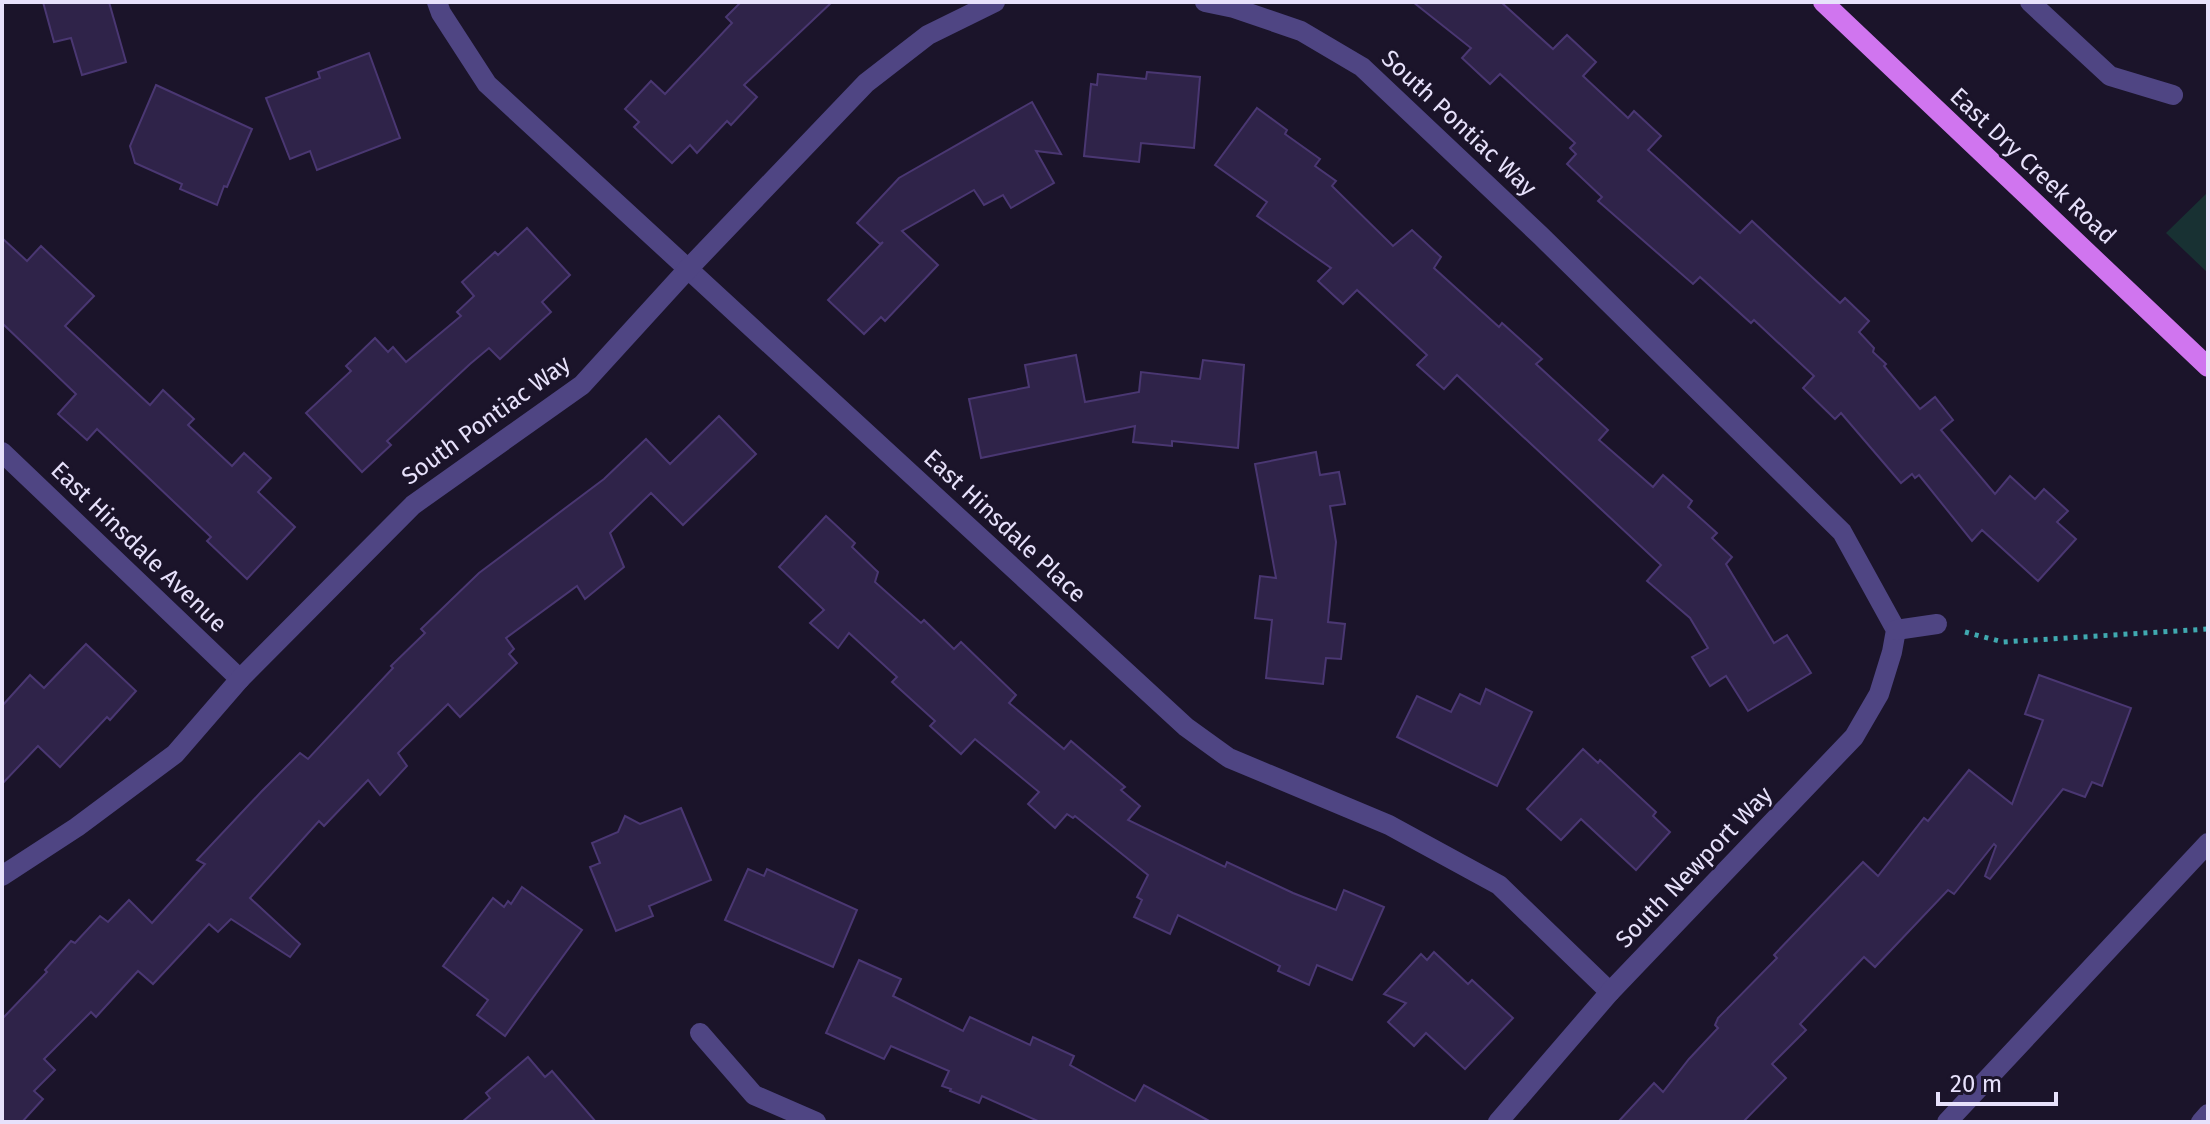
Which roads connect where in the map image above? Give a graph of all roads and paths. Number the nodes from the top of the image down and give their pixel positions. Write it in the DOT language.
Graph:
graph roads {
  1 [pos="437,2"];
  2 [pos="995,2"];
  3 [pos="1205,2"];
  4 [pos="1823,2"];
  5 [pos="2030,2"];
  6 [pos="2173,95"];
  7 [pos="687,270"];
  8 [pos="2208,367"];
  9 [pos="2,452"];
  10 [pos="1937,624"];
  11 [pos="2208,629"];
  12 [pos="1896,630"];
  13 [pos="240,679"];
  14 [pos="2203,857"];
  15 [pos="2,876"];
  16 [pos="1610,992"];
  17 [pos="700,1033"];
  18 [pos="2208,1114"];
  19 [pos="816,1122"];
  20 [pos="1498,1122"];
  21 [pos="1947,1122"];
  22 [pos="2201,1122"];
  1 -- 7 [label="street, East Hinsdale Place"];
  2 -- 7 [label="street, South Pontiac Way"];
  3 -- 12 [label="street, South Pontiac Way"];
  4 -- 8 [label="main road, East Dry Creek Road"];
  5 -- 6 [label="street"];
  7 -- 13 [label="street, South Pontiac Way"];
  7 -- 16 [label="street, East Hinsdale Place"];
  9 -- 13 [label="street, East Hinsdale Avenue"];
  10 -- 11 [label="path"];
  10 -- 12 [label="street"];
  12 -- 16 [label="street, South Newport Way"];
  13 -- 15 [label="street, South Pontiac Way"];
  14 -- 21 [label="street"];
  16 -- 20 [label="street, South Newport Way"];
  17 -- 19 [label="street"];
  18 -- 22 [label="street"];
}
